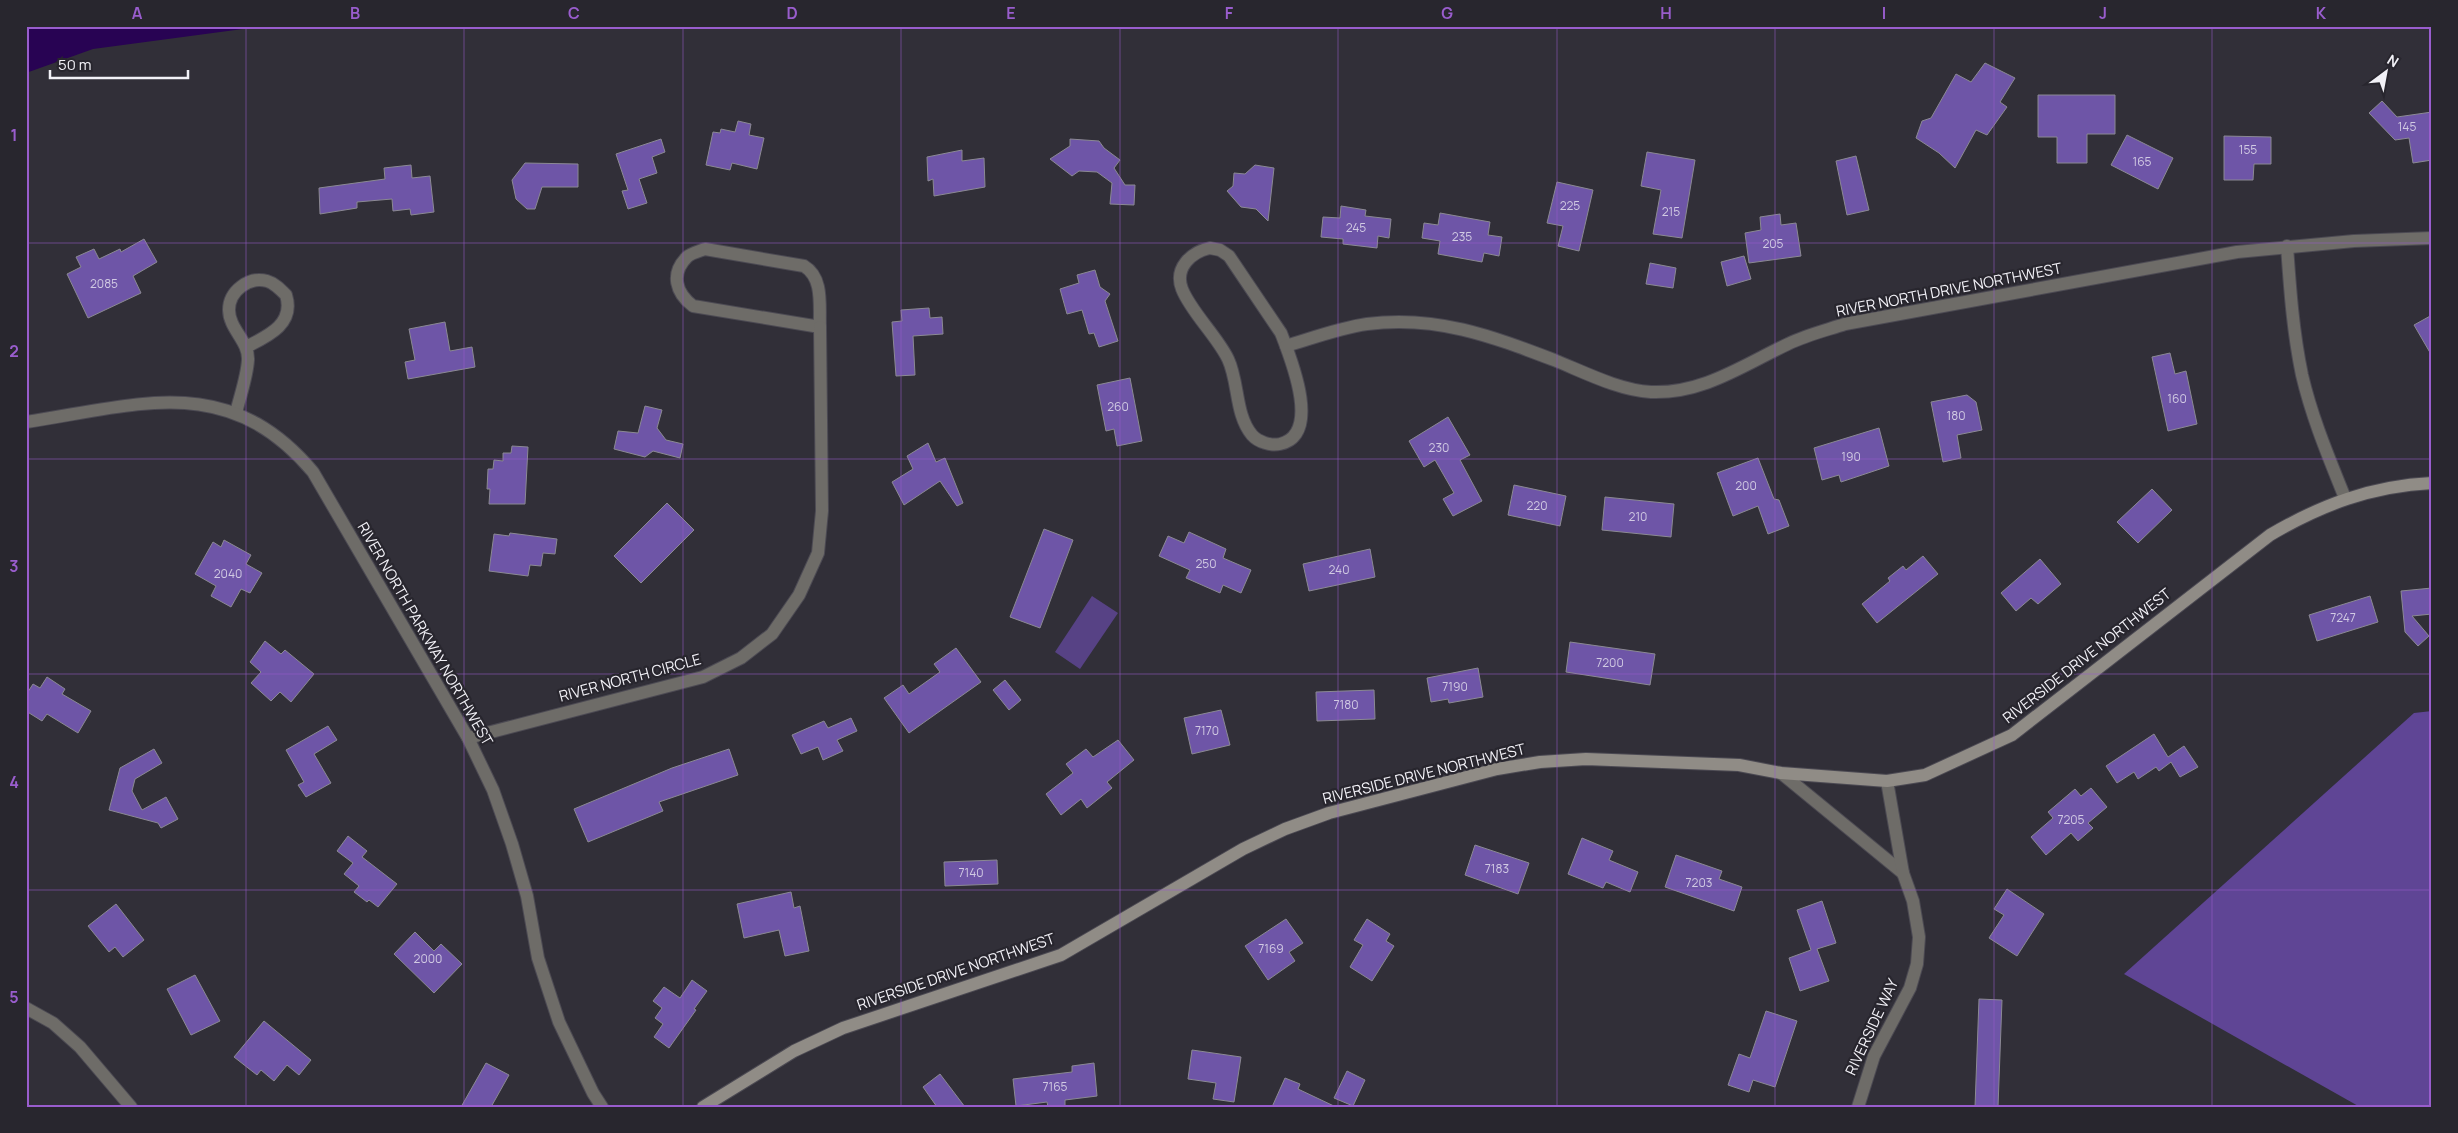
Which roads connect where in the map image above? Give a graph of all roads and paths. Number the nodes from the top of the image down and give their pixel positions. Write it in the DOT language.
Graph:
graph roads {
  1 [pos="2432,238"];
  2 [pos="2287,246"];
  3 [pos="820,327"];
  4 [pos="1286,346"];
  5 [pos="246,347"];
  6 [pos="236,413"];
  7 [pos="26,422"];
  8 [pos="2432,483"];
  9 [pos="2345,498"];
  10 [pos="468,738"];
  11 [pos="1781,772"];
  12 [pos="1887,781"];
  13 [pos="1903,873"];
  14 [pos="26,1008"];
  15 [pos="131,1107"];
  16 [pos="602,1107"];
  17 [pos="703,1107"];
  18 [pos="1858,1107"];
  1 -- 2 [label="street, RIVER NORTH DRIVE NORTHWEST"];
  2 -- 4 [label="street, RIVER NORTH DRIVE NORTHWEST"];
  2 -- 9 [label="street"];
  3 -- 3 [label="street, RIVER NORTH CIRCLE"];
  3 -- 10 [label="street, RIVER NORTH CIRCLE"];
  4 -- 4 [label="street"];
  5 -- 5 [label="street"];
  5 -- 6 [label="street"];
  6 -- 7 [label="street, RIVER NORTH PARKWAY NORTHWEST"];
  6 -- 10 [label="street, RIVER NORTH PARKWAY NORTHWEST"];
  8 -- 9 [label="street, RIVERSIDE DRIVE NORTHWEST"];
  9 -- 12 [label="street, RIVERSIDE DRIVE NORTHWEST"];
  10 -- 16 [label="street, RIVER NORTH PARKWAY NORTHWEST"];
  11 -- 12 [label="street, RIVERSIDE DRIVE NORTHWEST"];
  11 -- 13 [label="street"];
  11 -- 17 [label="street, RIVERSIDE DRIVE NORTHWEST"];
  12 -- 13 [label="street, RIVERSIDE WAY"];
  13 -- 18 [label="street, RIVERSIDE WAY"];
  14 -- 15 [label="street"];
}
